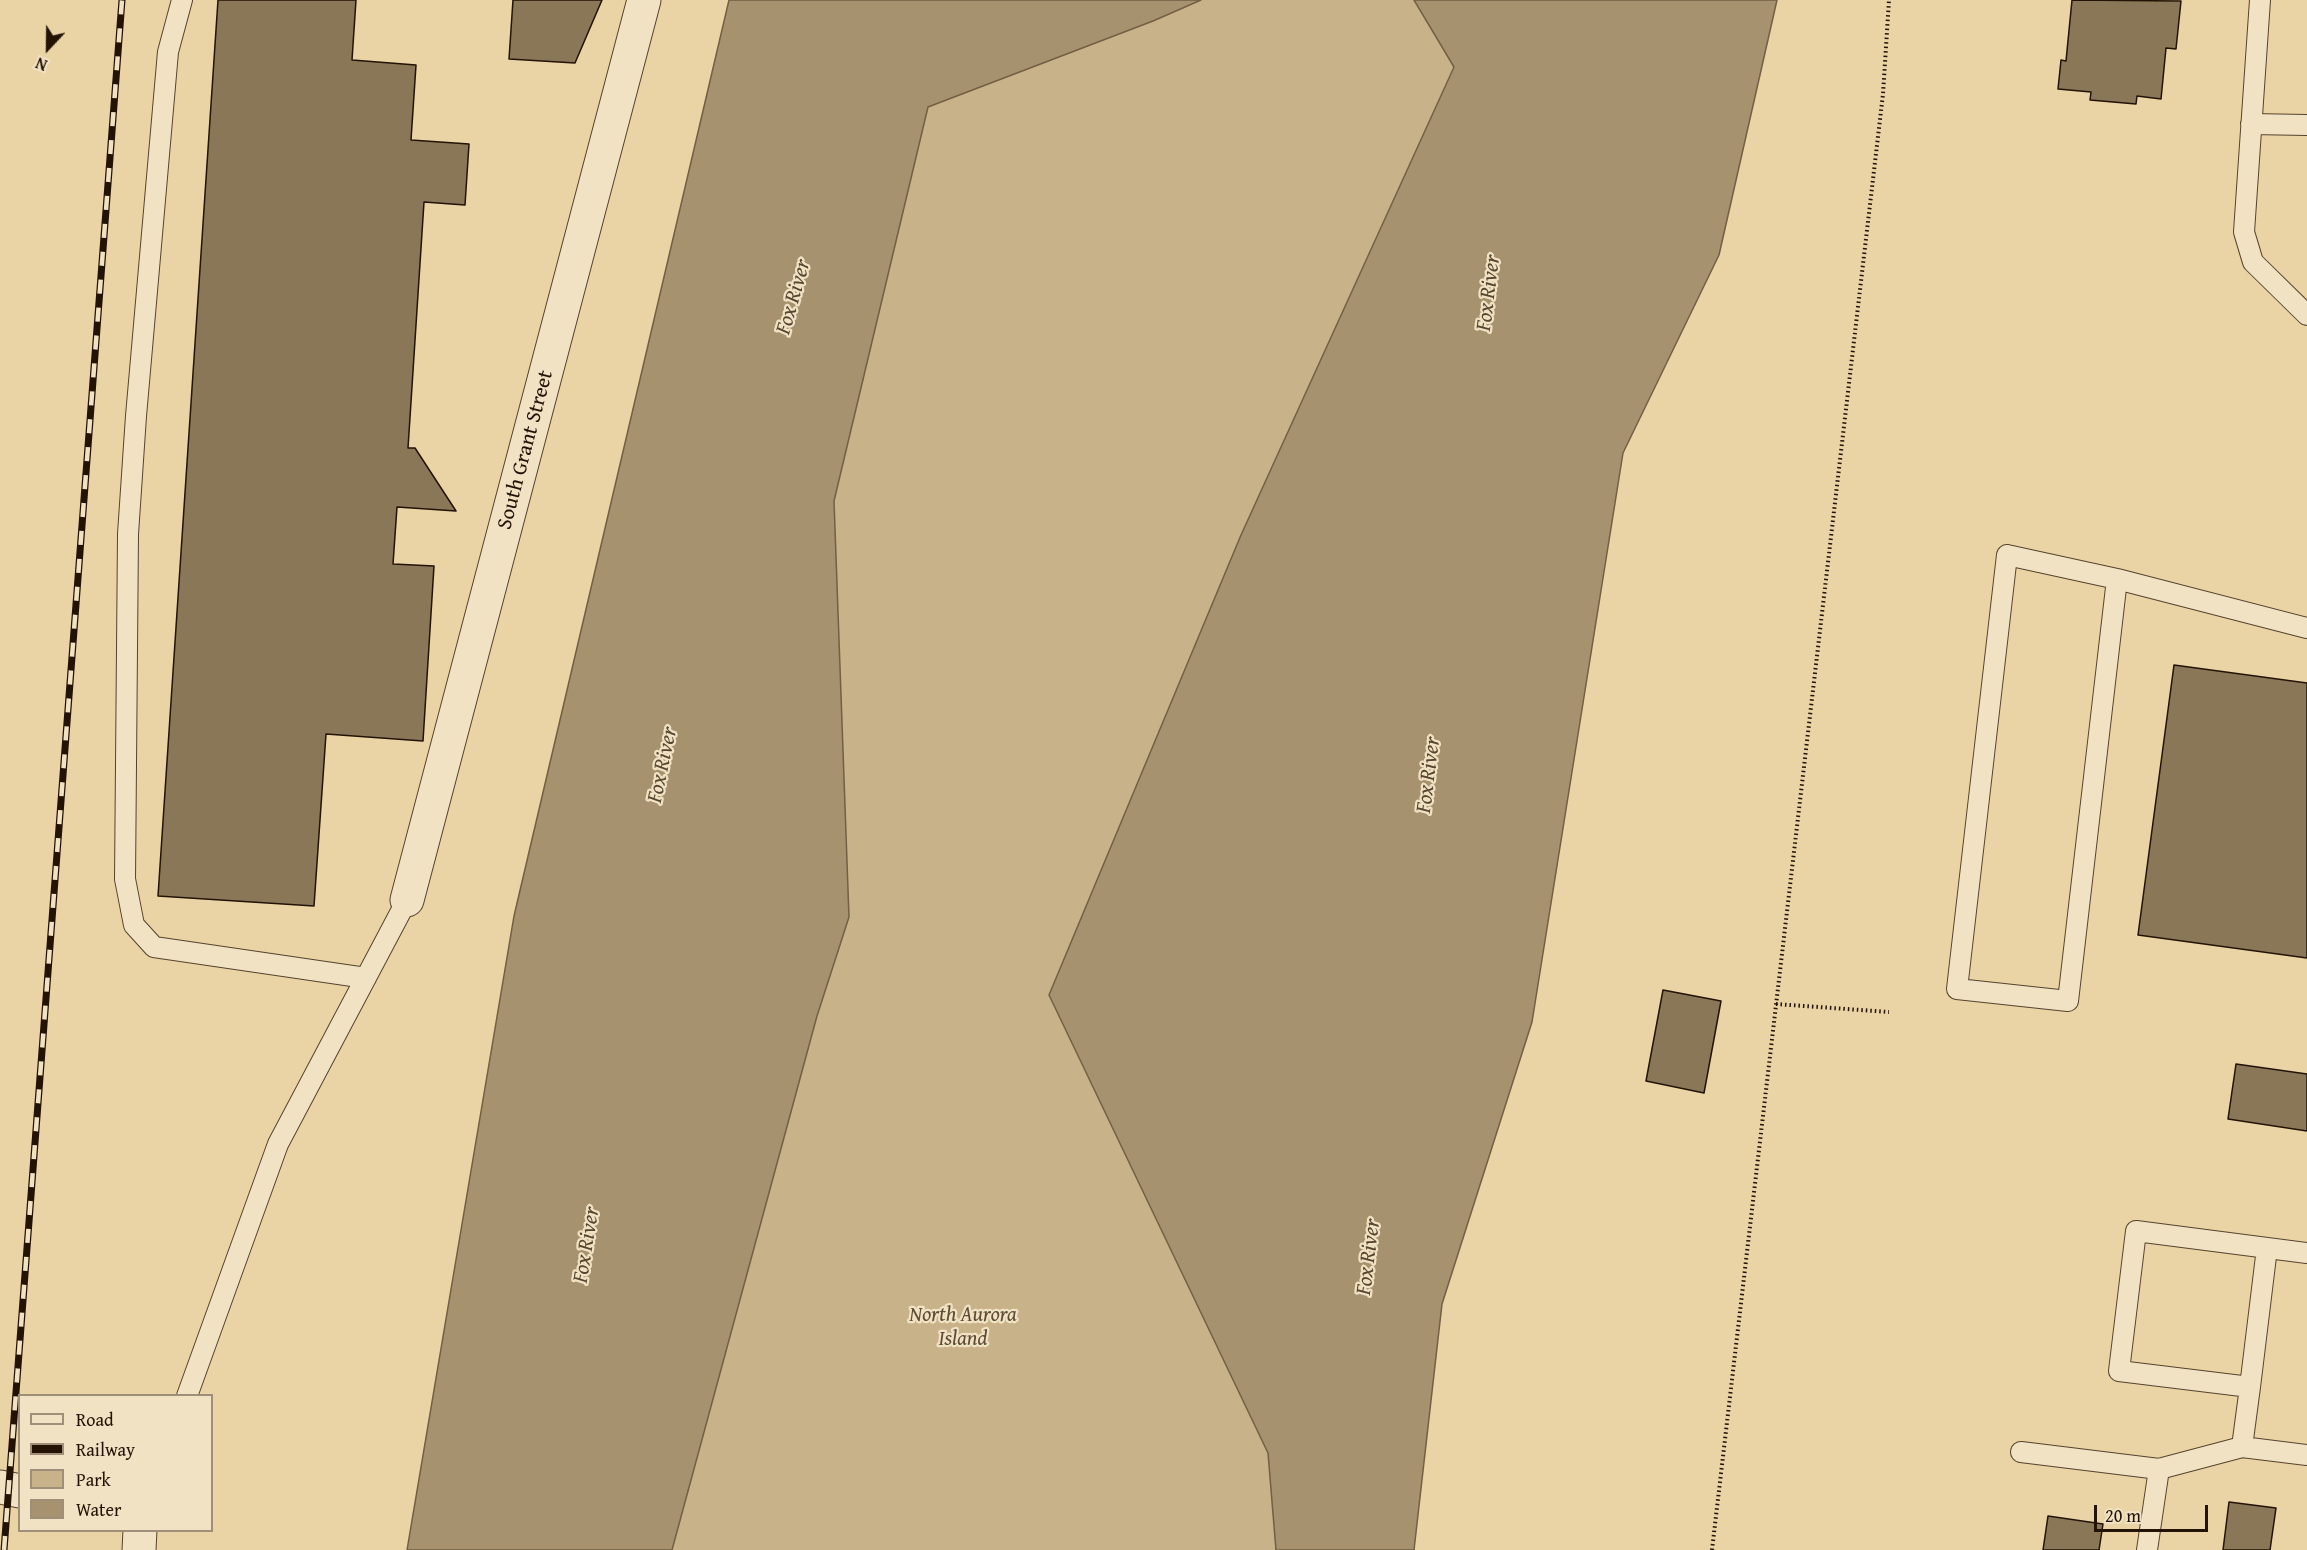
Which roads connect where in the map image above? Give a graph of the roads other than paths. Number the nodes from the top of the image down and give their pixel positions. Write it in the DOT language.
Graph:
graph roads {
  1 [pos="182,0"];
  2 [pos="644,0"];
  3 [pos="2260,0"];
  4 [pos="2250,124"];
  5 [pos="2307,125"];
  6 [pos="2307,315"];
  7 [pos="2116,579"];
  8 [pos="2307,628"];
  9 [pos="407,900"];
  10 [pos="366,978"];
  11 [pos="2268,1248"];
  12 [pos="2307,1253"];
  13 [pos="2250,1387"];
  14 [pos="187,1394"];
  15 [pos="2242,1447"];
  16 [pos="2021,1452"];
  17 [pos="2307,1455"];
  18 [pos="2159,1469"];
  19 [pos="0,1488"];
  20 [pos="18,1491"];
  21 [pos="140,1532"];
  22 [pos="139,1550"];
  23 [pos="2147,1550"];
  1 -- 10 [label="lane"];
  2 -- 9 [label="street, South Grant Street"];
  3 -- 4 [label="lane"];
  4 -- 5 [label="lane"];
  4 -- 6 [label="lane"];
  7 -- 7 [label="lane"];
  7 -- 8 [label="lane"];
  9 -- 10 [label="lane"];
  10 -- 14 [label="lane"];
  11 -- 12 [label="lane"];
  11 -- 13 [label="lane"];
  11 -- 13 [label="lane"];
  13 -- 15 [label="lane"];
  15 -- 17 [label="lane"];
  15 -- 18 [label="lane"];
  16 -- 18 [label="lane"];
  18 -- 23 [label="lane"];
  19 -- 20 [label="street"];
  21 -- 22 [label="street"];
}
